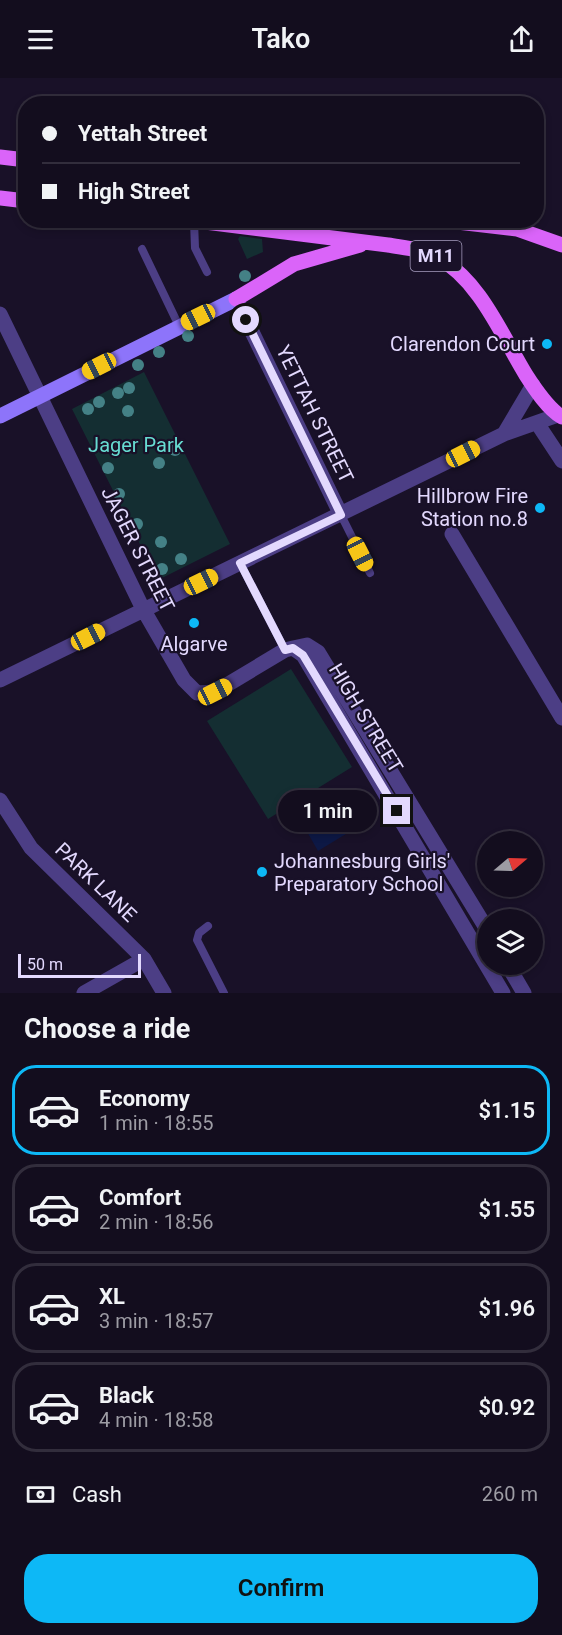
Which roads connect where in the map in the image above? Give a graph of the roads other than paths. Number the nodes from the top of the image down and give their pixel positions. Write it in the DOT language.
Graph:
graph roads {
  1 [pos="0,157"];
  2 [pos="18,159"];
  3 [pos="0,198"];
  4 [pos="18,200"];
  5 [pos="194,228"];
  6 [pos="250,228"];
  7 [pos="508,228"];
  8 [pos="369,243"];
  9 [pos="562,245"];
  10 [pos="142,249"];
  11 [pos="207,272"];
  12 [pos="236,298"];
  13 [pos="0,314"];
  14 [pos="179,326"];
  15 [pos="533,386"];
  16 [pos="39,397"];
  17 [pos="0,416"];
  18 [pos="560,416"];
  19 [pos="537,423"];
  20 [pos="504,434"];
  21 [pos="562,461"];
  22 [pos="341,515"];
  23 [pos="452,534"];
  24 [pos="240,563"];
  25 [pos="370,573"];
  26 [pos="143,609"];
  27 [pos="289,649"];
  28 [pos="0,680"];
  29 [pos="562,718"];
  30 [pos="0,800"];
  31 [pos="477,913"];
  32 [pos="208,926"];
  33 [pos="144,959"];
  34 [pos="513,975"];
  35 [pos="84,993"];
  36 [pos="164,993"];
  37 [pos="224,993"];
  38 [pos="504,993"];
  39 [pos="524,993"];
  1 -- 2 [label="main road"];
  3 -- 4 [label="main road"];
  5 -- 11 [label="lane"];
  6 -- 8 [label="main road, M11"];
  7 -- 9 [label="main road"];
  8 -- 12 [label="main road"];
  8 -- 15 [label="main road, M11"];
  10 -- 14 [label="lane"];
  12 -- 14 [label="street"];
  12 -- 22 [label="street, YETTAH STREET"];
  13 -- 16 [label="street, JAGER STREET"];
  14 -- 16 [label="street"];
  15 -- 18 [label="main road, M11"];
  15 -- 20 [label="street"];
  16 -- 17 [label="street"];
  16 -- 26 [label="street, JAGER STREET"];
  18 -- 19 [label="street"];
  19 -- 20 [label="street"];
  19 -- 21 [label="street"];
  20 -- 22 [label="street"];
  22 -- 24 [label="street"];
  22 -- 25 [label="lane"];
  23 -- 29 [label="street"];
  24 -- 26 [label="street"];
  24 -- 27 [label="lane"];
  26 -- 27 [label="street, JAGER STREET"];
  26 -- 28 [label="street"];
  27 -- 31 [label="street"];
  27 -- 38 [label="street, HIGH STREET"];
  30 -- 33 [label="street, PARK LANE"];
  32 -- 37 [label="lane"];
  33 -- 35 [label="street"];
  33 -- 36 [label="street, PARK LANE"];
  34 -- 39 [label="street"];
}
